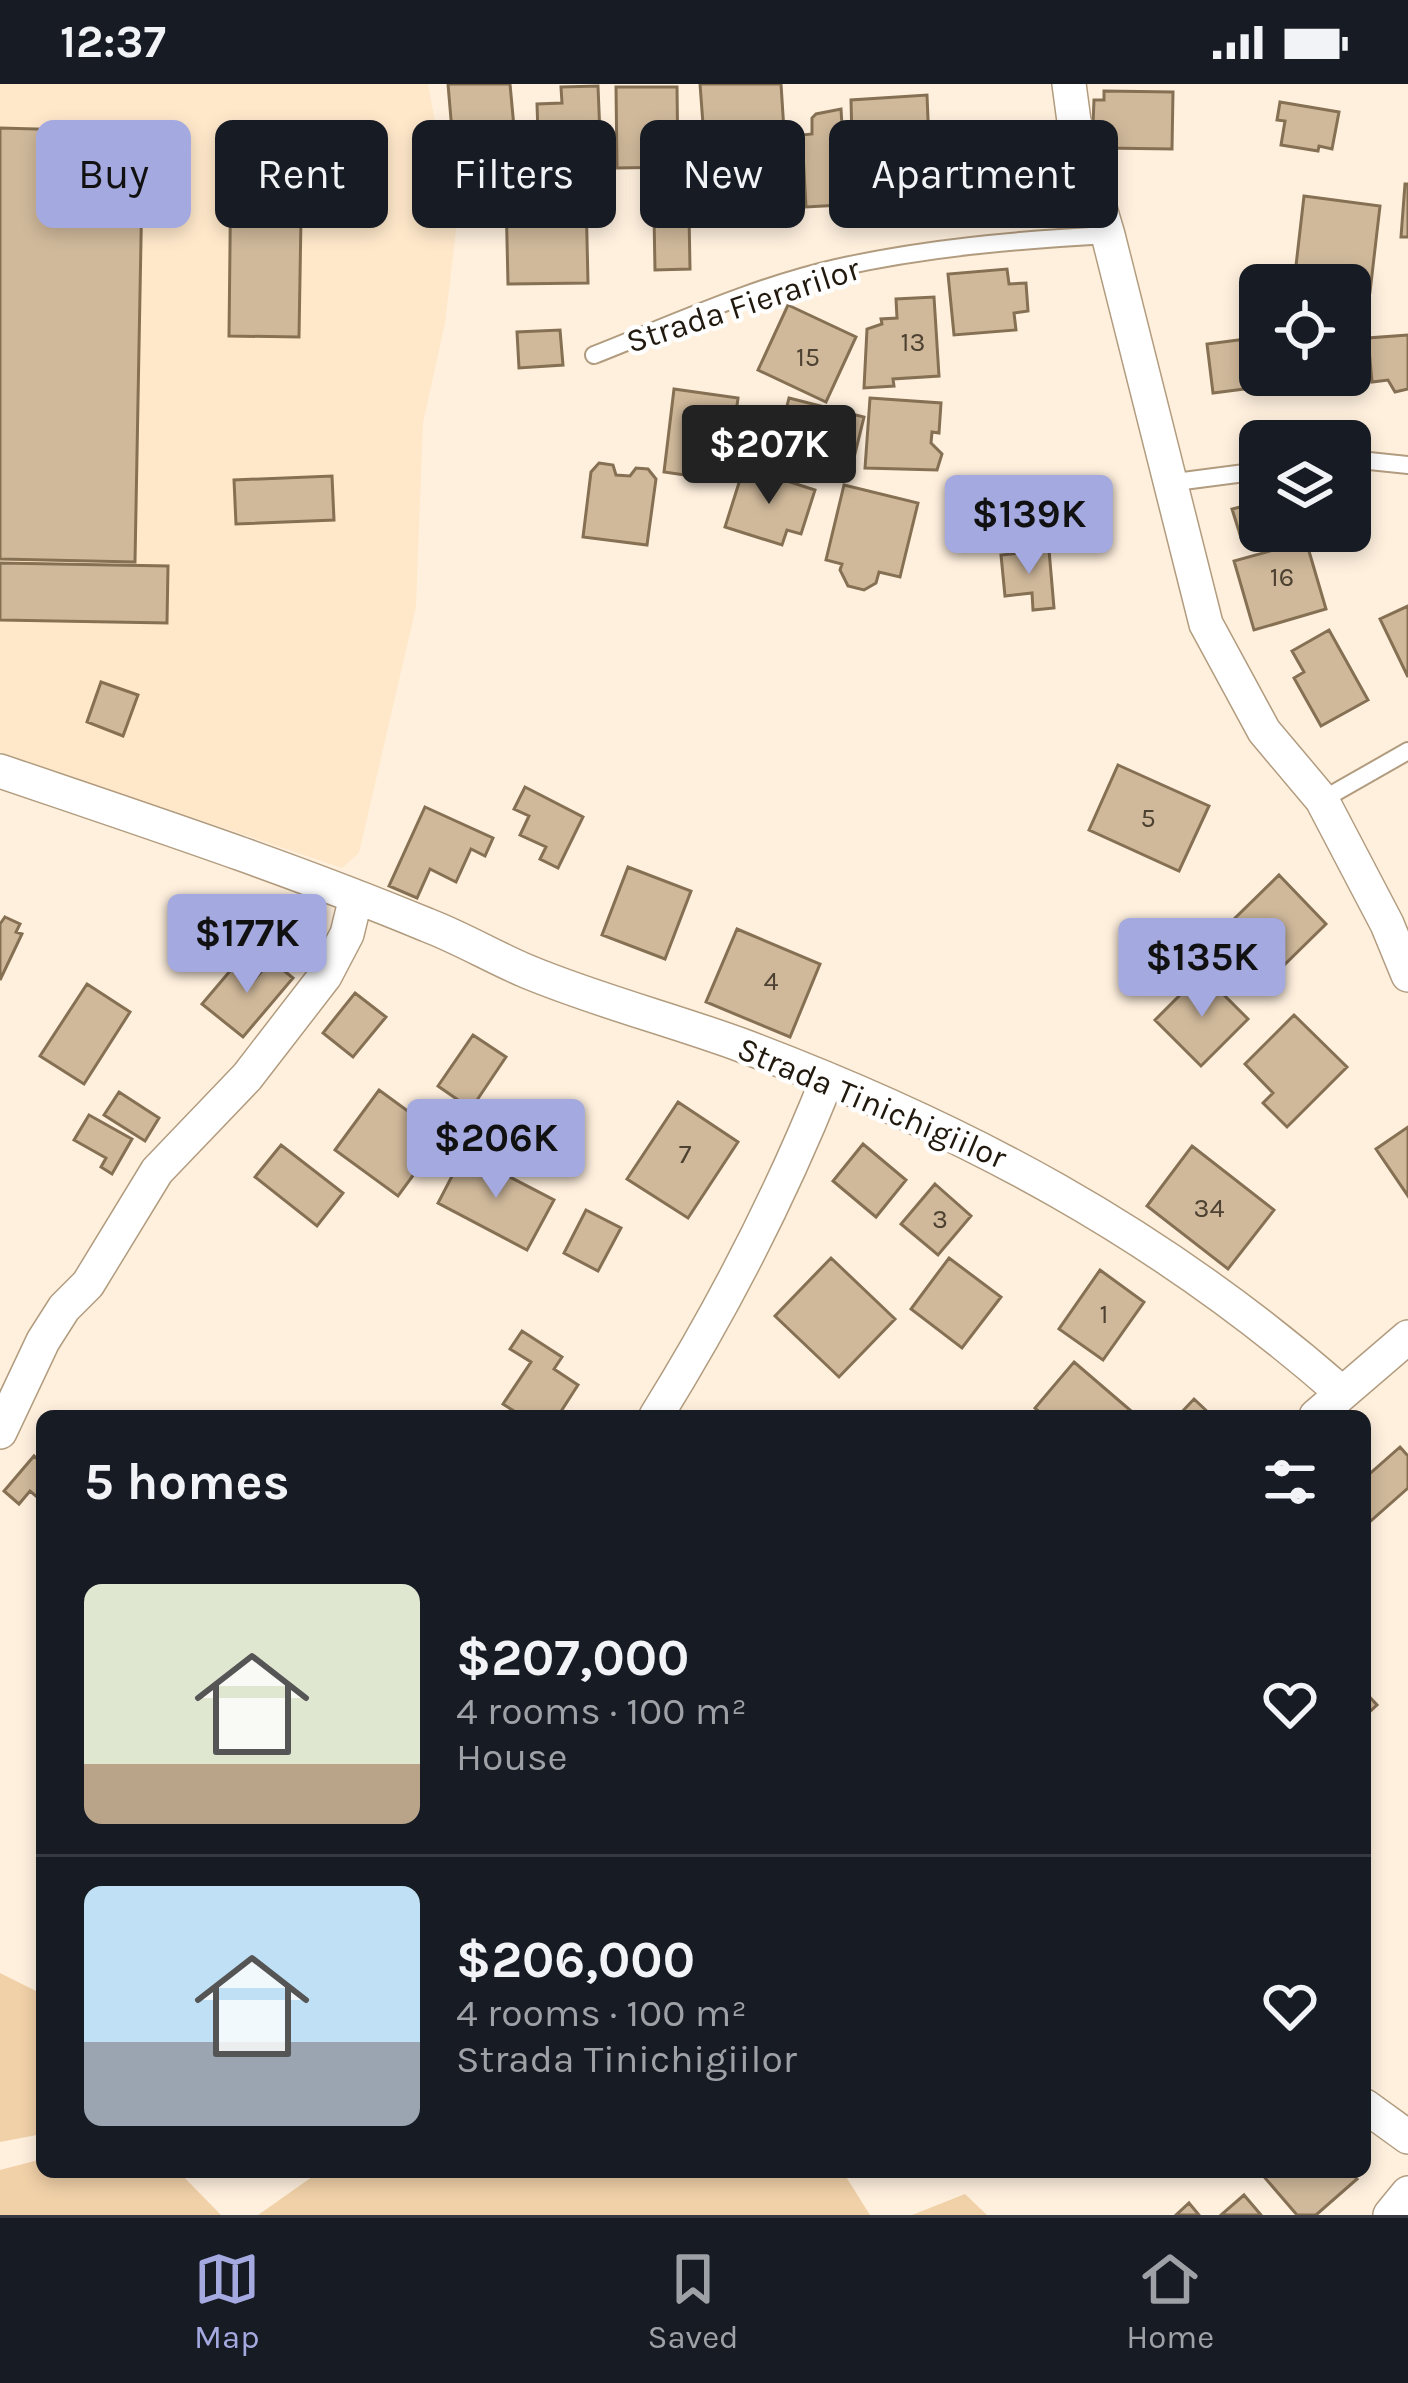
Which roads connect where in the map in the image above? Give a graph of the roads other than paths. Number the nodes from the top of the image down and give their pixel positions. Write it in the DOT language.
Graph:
graph roads {
  1 [pos="1069,84"];
  2 [pos="1108,235"];
  3 [pos="594,355"];
  4 [pos="1371,461"];
  5 [pos="1408,465"];
  6 [pos="1239,474"];
  7 [pos="1168,483"];
  8 [pos="1408,751"];
  9 [pos="0,771"];
  10 [pos="1322,800"];
  11 [pos="356,896"];
  12 [pos="1408,975"];
  13 [pos="827,1080"];
  14 [pos="1408,1336"];
  15 [pos="1342,1393"];
  16 [pos="660,1410"];
  17 [pos="1323,1410"];
  18 [pos="0,1432"];
  19 [pos="1371,2110"];
  20 [pos="1408,2137"];
  21 [pos="1408,2193"];
  22 [pos="1390,2215"];
  1 -- 2 [label="street"];
  2 -- 3 [label="lane, Strada Fierarilor"];
  2 -- 7 [label="street"];
  4 -- 5 [label="lane"];
  6 -- 7 [label="lane"];
  7 -- 10 [label="street"];
  8 -- 10 [label="lane"];
  9 -- 11 [label="street, Strada Tinichigiilor"];
  10 -- 12 [label="street"];
  11 -- 13 [label="street, Strada Tinichigiilor"];
  11 -- 18 [label="street"];
  13 -- 15 [label="street, Strada Tinichigiilor"];
  13 -- 16 [label="street"];
  14 -- 15 [label="street"];
  15 -- 17 [label="street"];
  19 -- 20 [label="street"];
  21 -- 22 [label="street"];
}
